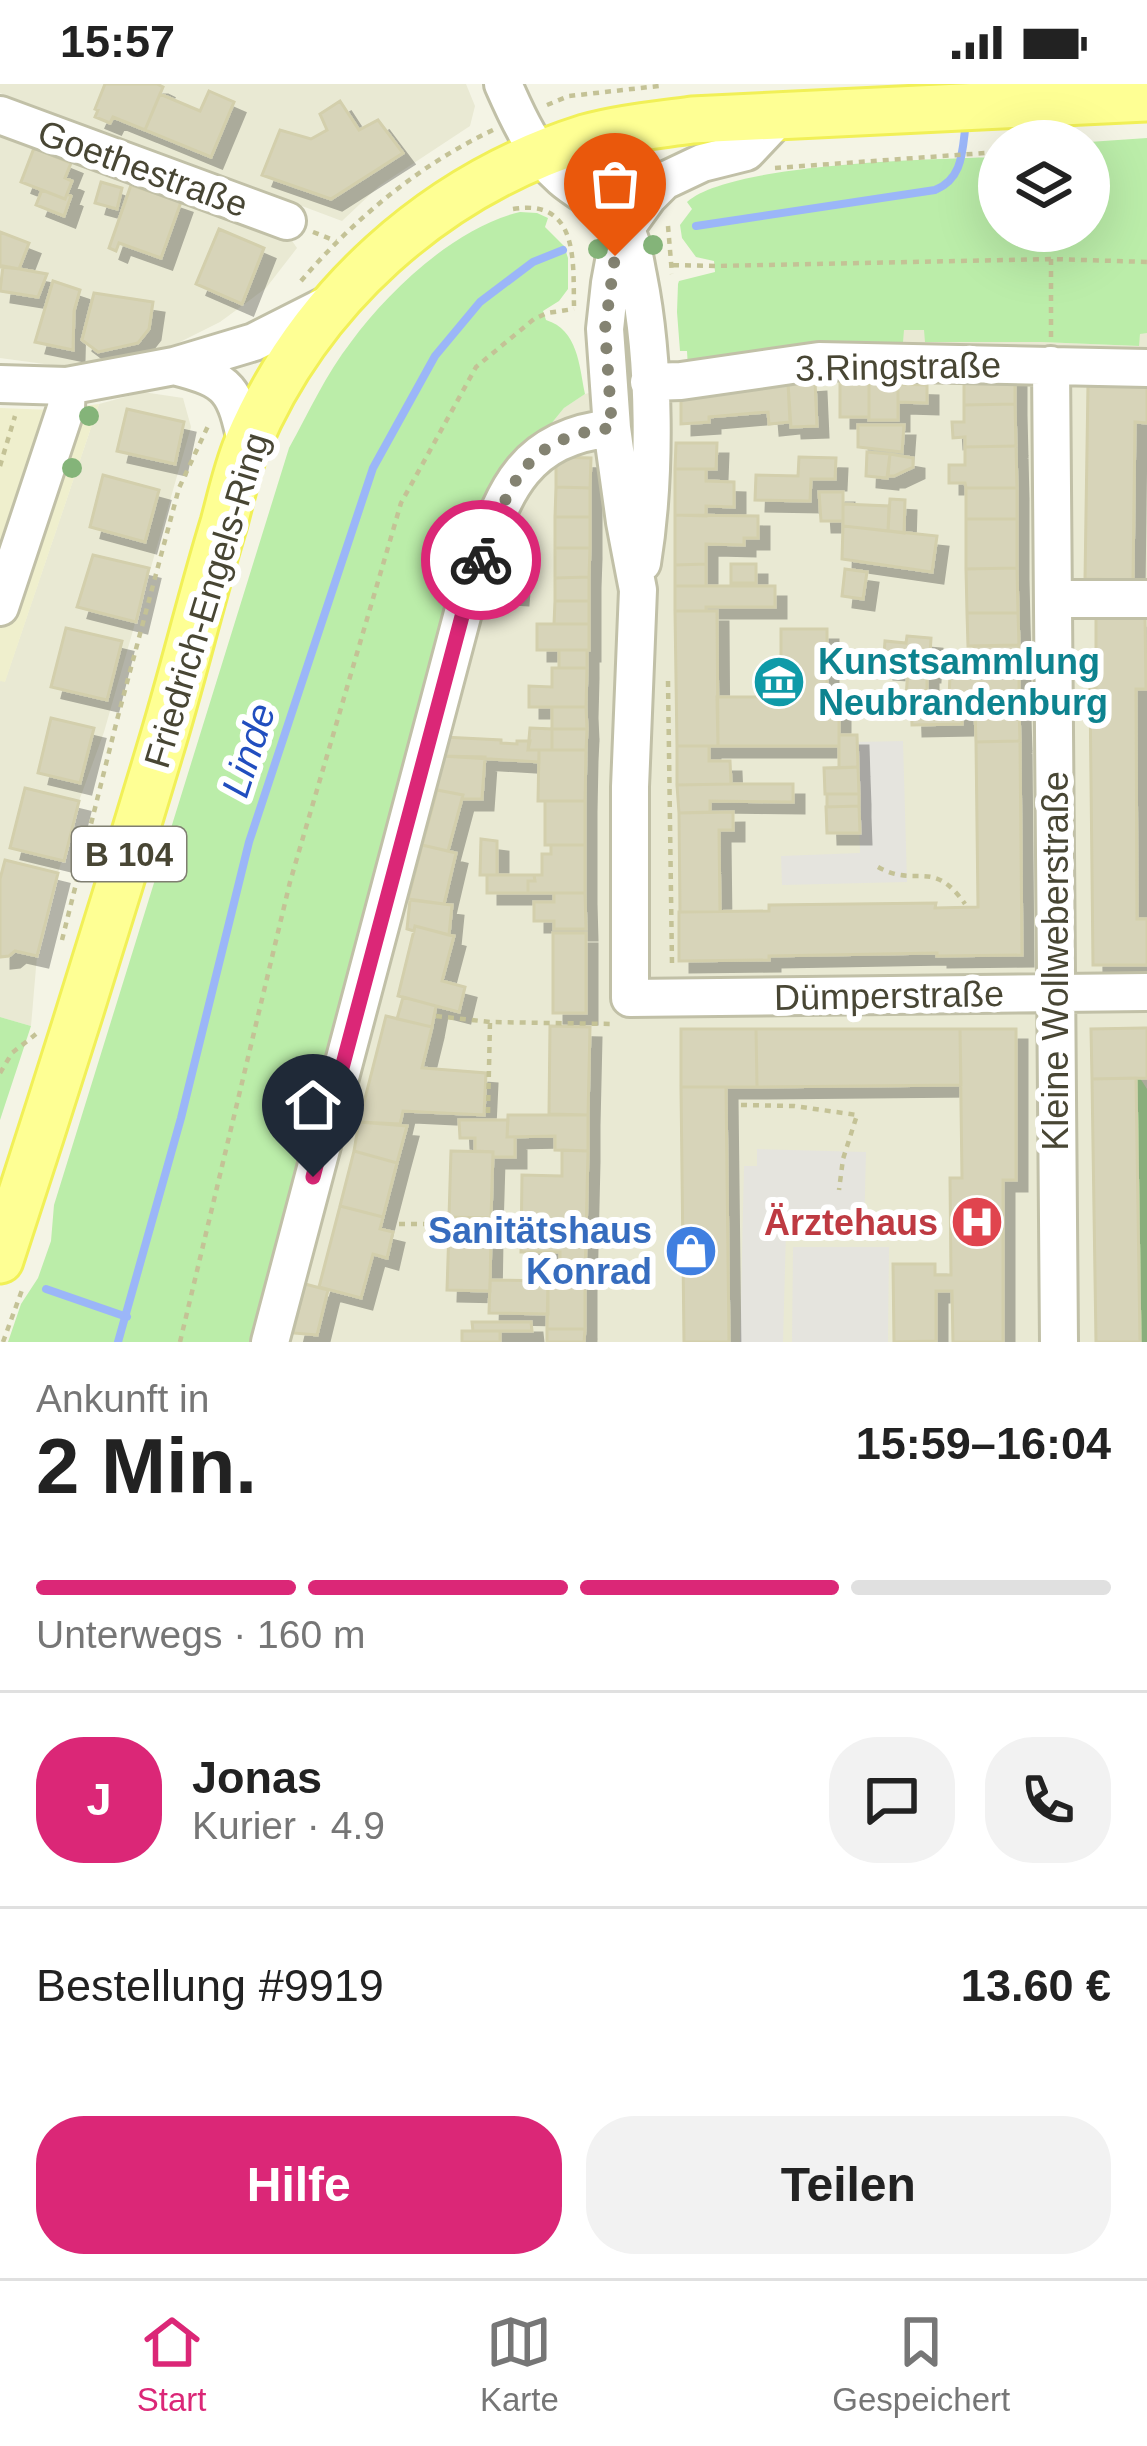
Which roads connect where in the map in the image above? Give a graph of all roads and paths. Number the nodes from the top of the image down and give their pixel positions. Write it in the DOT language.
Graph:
graph roads {
  1 [pos="502,84"];
  2 [pos="677,84"];
  3 [pos="654,85"];
  4 [pos="590,94"];
  5 [pos="1012,98"];
  6 [pos="1147,98"];
  7 [pos="781,115"];
  8 [pos="0,116"];
  9 [pos="978,153"];
  10 [pos="540,154"];
  11 [pos="774,168"];
  12 [pos="504,211"];
  13 [pos="666,212"];
  14 [pos="287,221"];
  15 [pos="625,230"];
  16 [pos="1052,259"];
  17 [pos="1147,262"];
  18 [pos="334,301"];
  19 [pos="1051,365"];
  20 [pos="174,366"];
  21 [pos="1147,368"];
  22 [pos="650,382"];
  23 [pos="10,385"];
  24 [pos="67,386"];
  25 [pos="612,428"];
  26 [pos="229,432"];
  27 [pos="0,466"];
  28 [pos="638,590"];
  29 [pos="1053,599"];
  30 [pos="1147,599"];
  31 [pos="0,607"];
  32 [pos="676,681"];
  33 [pos="878,867"];
  34 [pos="965,904"];
  35 [pos="60,948"];
  36 [pos="1147,992"];
  37 [pos="1055,993"];
  38 [pos="672,998"];
  39 [pos="630,1011"];
  40 [pos="436,1016"];
  41 [pos="490,1022"];
  42 [pos="29,1056"];
  43 [pos="0,1073"];
  44 [pos="741,1105"];
  45 [pos="488,1113"];
  46 [pos="839,1190"];
  47 [pos="399,1224"];
  48 [pos="510,1224"];
  49 [pos="13,1272"];
  50 [pos="3,1342"];
  51 [pos="180,1342"];
  52 [pos="271,1342"];
  53 [pos="1059,1342"];
  1 -- 10 [label="street"];
  2 -- 3 [label="path"];
  3 -- 4 [label="path"];
  5 -- 6 [label="main road, Friedrich-Engels-Ring / B 104"];
  5 -- 7 [label="main road, Friedrich-Engels-Ring / B 104"];
  7 -- 10 [label="main road, Friedrich-Engels-Ring / B 104"];
  7 -- 15 [label="street"];
  8 -- 14 [label="street, Goethestraße"];
  9 -- 11 [label="path"];
  10 -- 15 [label="street"];
  10 -- 18 [label="main road, Friedrich-Engels-Ring / B 104"];
  12 -- 51 [label="path"];
  13 -- 16 [label="path"];
  15 -- 22 [label="street"];
  15 -- 25 [label="street"];
  16 -- 17 [label="path"];
  16 -- 19 [label="path"];
  18 -- 20 [label="street"];
  18 -- 26 [label="main road, Friedrich-Engels-Ring / B 104"];
  19 -- 21 [label="street, 3.Ringstraße"];
  19 -- 22 [label="street, 3.Ringstraße"];
  19 -- 29 [label="street, Kleine Wollweberstraße"];
  20 -- 24 [label="street"];
  20 -- 26 [label="street"];
  22 -- 28 [label="street"];
  23 -- 24 [label="street"];
  23 -- 27 [label="path"];
  24 -- 31 [label="street"];
  25 -- 28 [label="street"];
  25 -- 52 [label="street"];
  26 -- 35 [label="path"];
  26 -- 49 [label="main road, Friedrich-Engels-Ring / B 104"];
  28 -- 39 [label="street"];
  29 -- 30 [label="street"];
  29 -- 37 [label="street, Kleine Wollweberstraße"];
  32 -- 38 [label="path"];
  33 -- 34 [label="path"];
  36 -- 37 [label="street, Dümperstraße"];
  37 -- 38 [label="street, Dümperstraße"];
  37 -- 53 [label="street, Kleine Wollweberstraße"];
  38 -- 39 [label="street, Dümperstraße"];
  39 -- 41 [label="path"];
  40 -- 41 [label="path"];
  41 -- 45 [label="path"];
  42 -- 43 [label="path"];
  44 -- 46 [label="path"];
  47 -- 48 [label="path"];
  49 -- 50 [label="path"];
}
